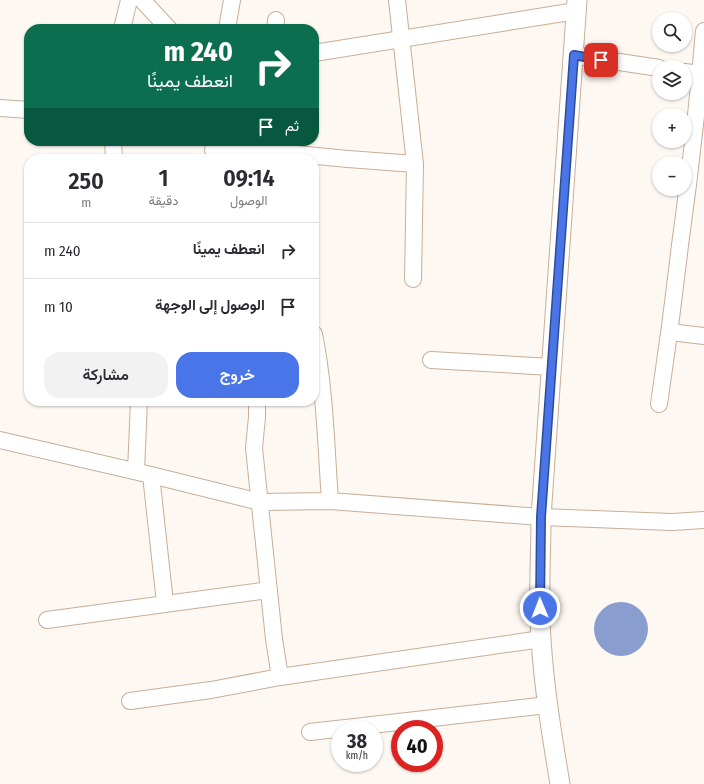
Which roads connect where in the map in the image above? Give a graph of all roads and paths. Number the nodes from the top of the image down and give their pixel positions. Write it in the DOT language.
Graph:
graph roads {
  1 [pos="129,0"];
  2 [pos="142,0"];
  3 [pos="232,0"];
  4 [pos="397,0"];
  5 [pos="577,6"];
  6 [pos="123,24"];
  7 [pos="164,24"];
  8 [pos="228,24"];
  9 [pos="704,31"];
  10 [pos="401,40"];
  11 [pos="319,52"];
  12 [pos="574,55"];
  13 [pos="652,67"];
  14 [pos="693,73"];
  15 [pos="0,108"];
  16 [pos="24,110"];
  17 [pos="213,150"];
  18 [pos="261,150"];
  19 [pos="300,154"];
  20 [pos="319,156"];
  21 [pos="415,164"];
  22 [pos="413,279"];
  23 [pos="670,332"];
  24 [pos="704,336"];
  25 [pos="432,360"];
  26 [pos="319,362"];
  27 [pos="552,368"];
  28 [pos="659,404"];
  29 [pos="139,406"];
  30 [pos="257,406"];
  31 [pos="0,440"];
  32 [pos="144,473"];
  33 [pos="330,501"];
  34 [pos="260,502"];
  35 [pos="541,517"];
  36 [pos="704,520"];
  37 [pos="269,590"];
  38 [pos="165,603"];
  39 [pos="47,620"];
  40 [pos="541,639"];
  41 [pos="280,677"];
  42 [pos="130,701"];
  43 [pos="547,705"];
  44 [pos="310,732"];
  45 [pos="560,784"];
  1 -- 6 [label="street"];
  2 -- 7 [label="street"];
  3 -- 8 [label="street"];
  4 -- 10 [label="street"];
  5 -- 10 [label="street"];
  5 -- 12 [label="street"];
  9 -- 14 [label="street"];
  10 -- 11 [label="street"];
  10 -- 21 [label="street"];
  12 -- 13 [label="street"];
  12 -- 27 [label="street"];
  14 -- 23 [label="street"];
  15 -- 16 [label="street"];
  17 -- 18 [label="street"];
  18 -- 19 [label="street"];
  20 -- 21 [label="street"];
  21 -- 22 [label="street"];
  23 -- 24 [label="street"];
  23 -- 28 [label="street"];
  25 -- 27 [label="street"];
  26 -- 33 [label="street"];
  27 -- 35 [label="street"];
  29 -- 32 [label="street"];
  30 -- 34 [label="street"];
  31 -- 32 [label="street"];
  32 -- 34 [label="street"];
  32 -- 38 [label="street"];
  33 -- 34 [label="street"];
  33 -- 35 [label="street"];
  34 -- 37 [label="street"];
  35 -- 36 [label="street"];
  35 -- 40 [label="street"];
  37 -- 38 [label="street"];
  37 -- 41 [label="street"];
  38 -- 39 [label="street"];
  40 -- 41 [label="street"];
  40 -- 43 [label="street"];
  41 -- 42 [label="street"];
  43 -- 44 [label="street"];
  43 -- 45 [label="street"];
}
